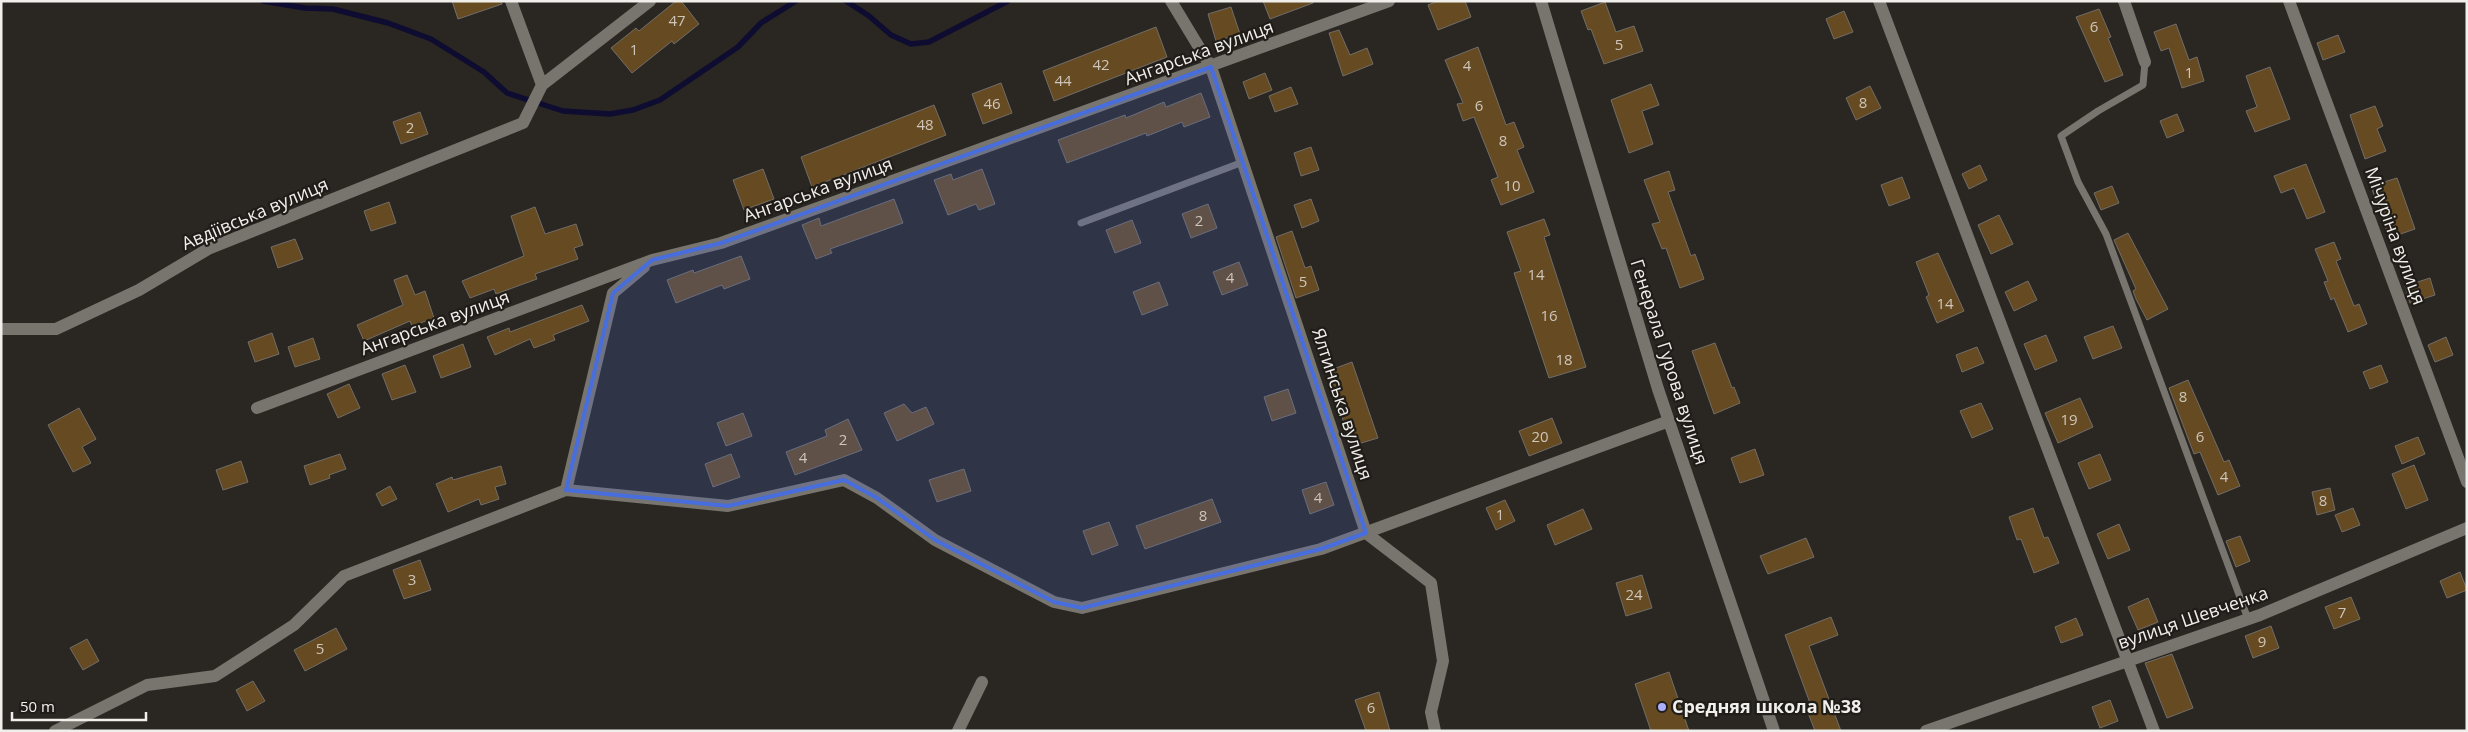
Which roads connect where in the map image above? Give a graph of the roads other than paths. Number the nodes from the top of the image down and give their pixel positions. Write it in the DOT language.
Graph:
graph roads {
  1 [pos="511,1"];
  2 [pos="650,1"];
  3 [pos="1170,1"];
  4 [pos="1389,1"];
  5 [pos="1541,1"];
  6 [pos="1878,1"];
  7 [pos="2124,1"];
  8 [pos="2289,1"];
  9 [pos="2145,62"];
  10 [pos="1211,67"];
  11 [pos="542,85"];
  12 [pos="1243,162"];
  13 [pos="1081,223"];
  14 [pos="652,260"];
  15 [pos="1,329"];
  16 [pos="257,408"];
  17 [pos="1669,421"];
  18 [pos="2467,482"];
  19 [pos="566,490"];
  20 [pos="2467,528"];
  21 [pos="1366,533"];
  22 [pos="2248,619"];
  23 [pos="2126,660"];
  24 [pos="982,682"];
  25 [pos="55,731"];
  26 [pos="958,731"];
  27 [pos="1435,731"];
  28 [pos="1774,731"];
  29 [pos="1926,731"];
  30 [pos="2154,731"];
  1 -- 11 [label="street"];
  2 -- 11 [label="street"];
  3 -- 10 [label="street, Ялтинська вулиця"];
  4 -- 10 [label="street, Ангарська вулиця"];
  5 -- 17 [label="street, Генерала Гурова вулиця"];
  6 -- 23 [label="street"];
  7 -- 9 [label="street"];
  8 -- 18 [label="street, Мічуріна вулиця"];
  9 -- 22 [label="lane"];
  10 -- 12 [label="street, Ялтинська вулиця"];
  10 -- 14 [label="street, Ангарська вулиця"];
  11 -- 15 [label="street, Авдіївська вулиця"];
  12 -- 13 [label="lane"];
  12 -- 21 [label="street, Ялтинська вулиця"];
  14 -- 16 [label="street, Ангарська вулиця"];
  14 -- 19 [label="street"];
  17 -- 21 [label="street"];
  17 -- 28 [label="street, Генерала Гурова вулиця"];
  19 -- 21 [label="street"];
  19 -- 25 [label="street"];
  20 -- 22 [label="street, вулиця Шевченка"];
  21 -- 27 [label="street"];
  22 -- 23 [label="street, вулиця Шевченка"];
  23 -- 29 [label="street, вулиця Шевченка"];
  23 -- 30 [label="street"];
  24 -- 26 [label="street"];
}
